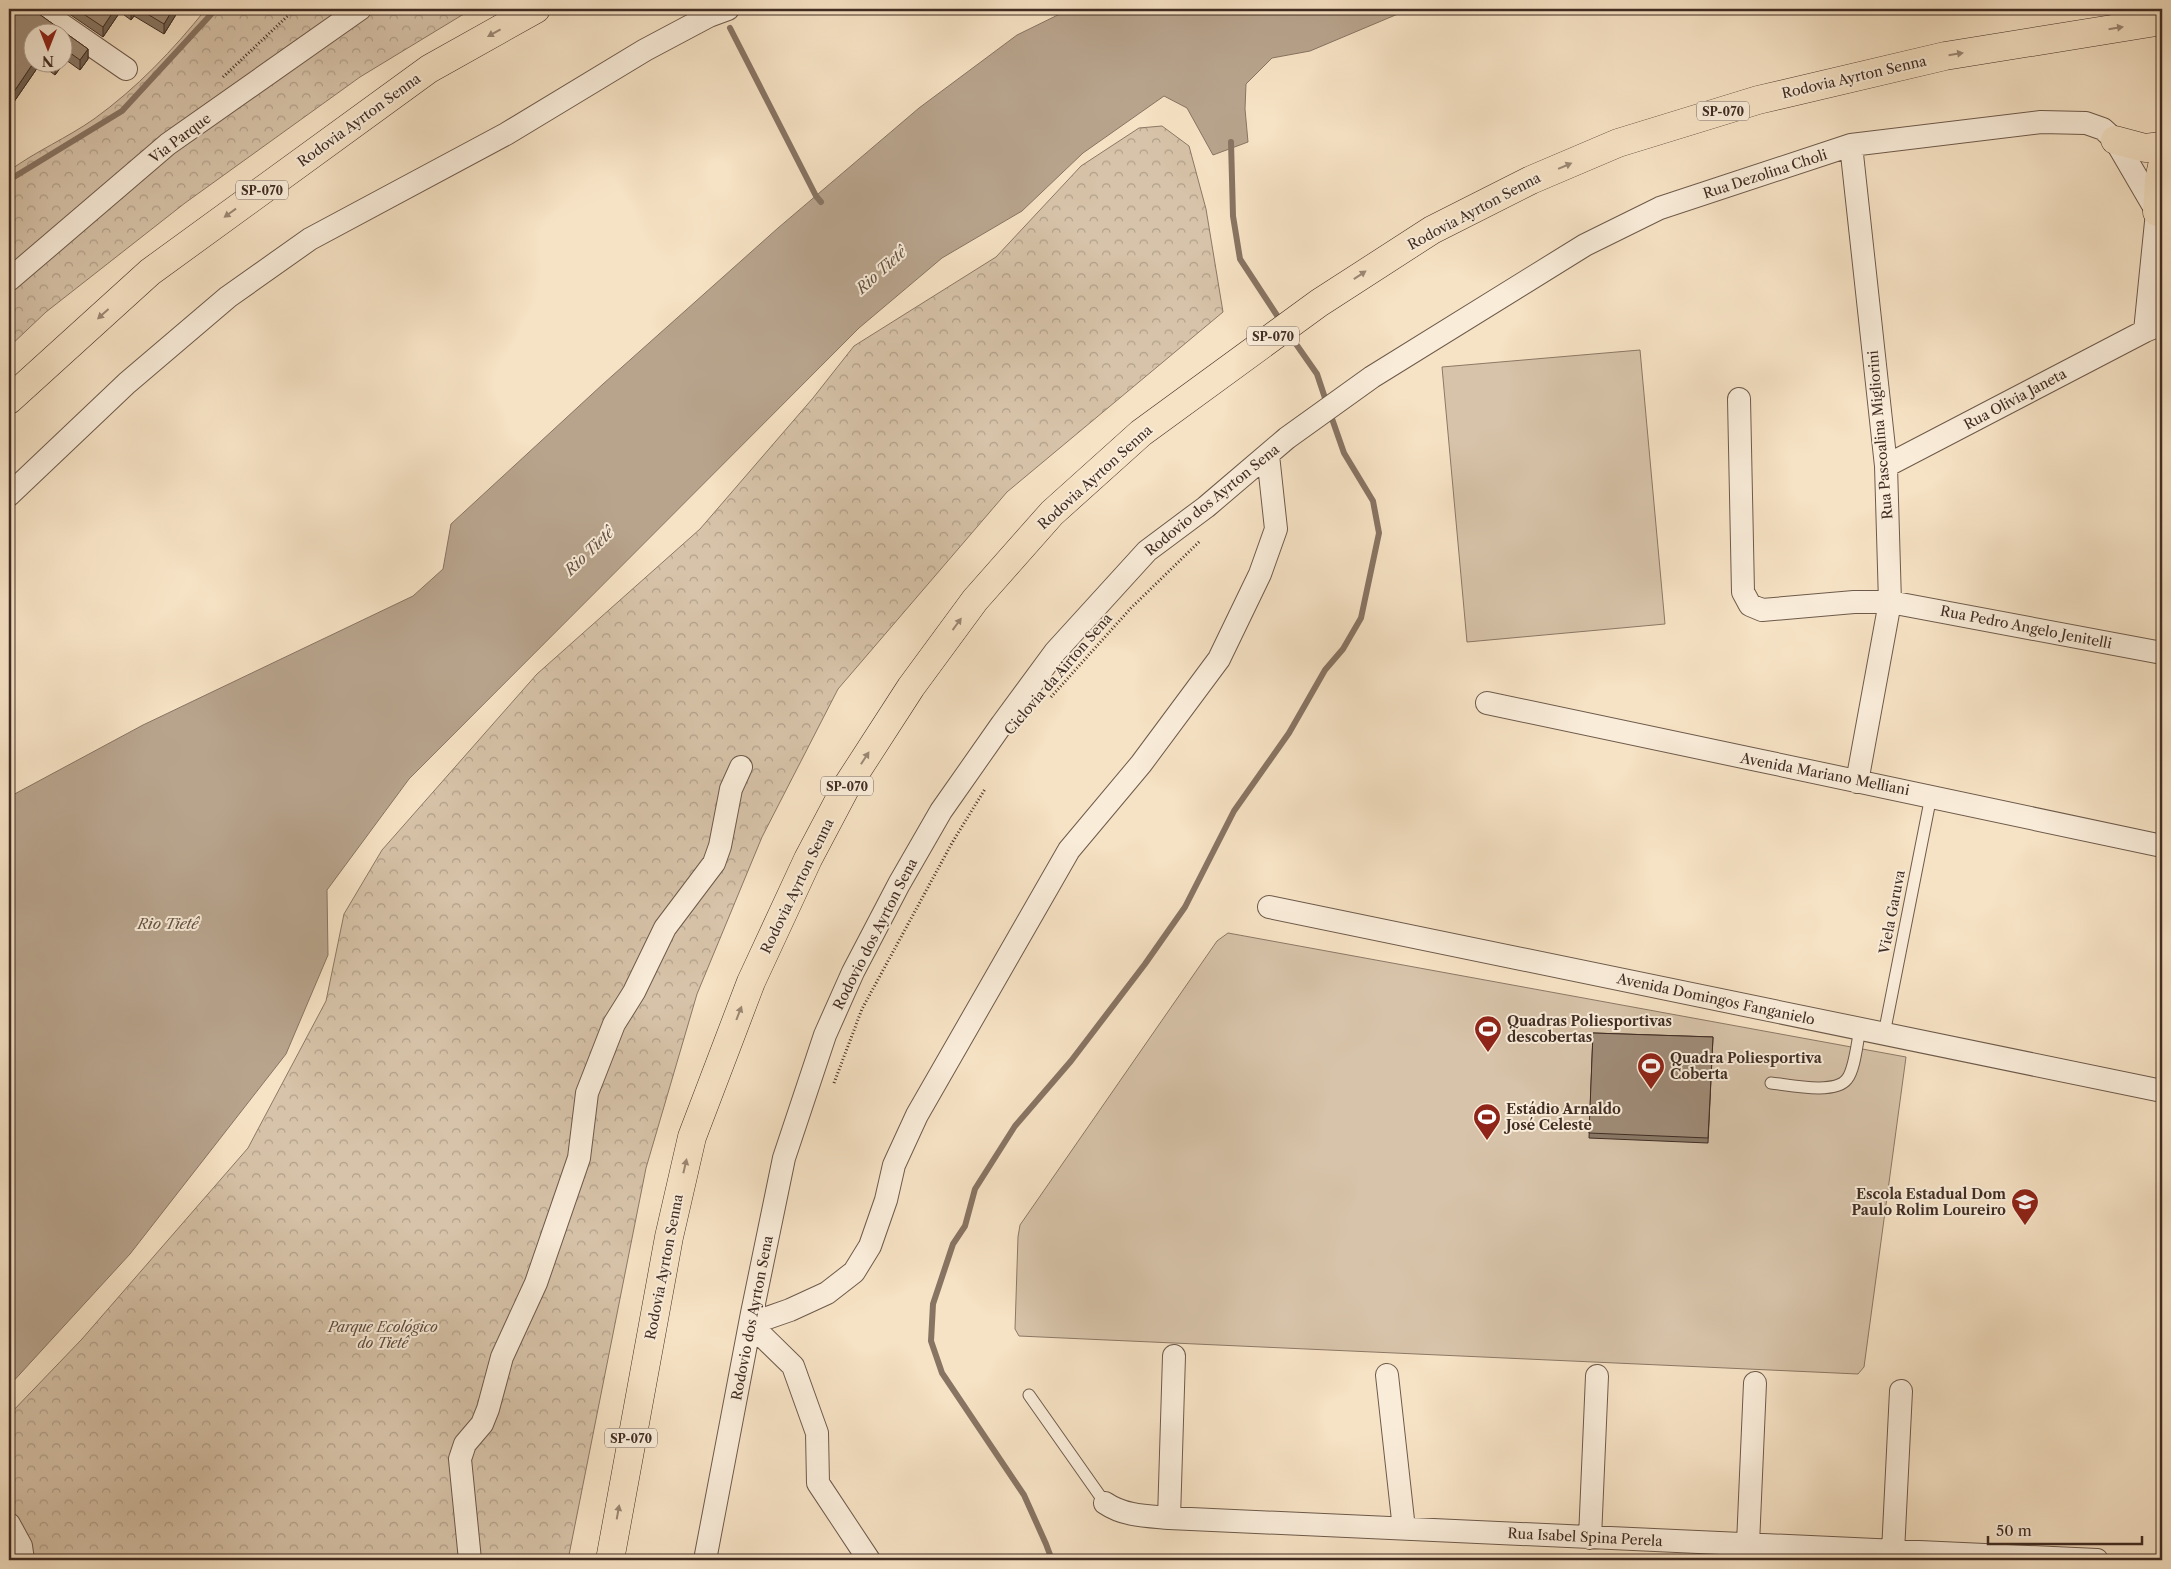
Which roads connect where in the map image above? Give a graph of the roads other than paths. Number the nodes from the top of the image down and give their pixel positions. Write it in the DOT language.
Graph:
graph roads {
  1 [pos="39,9"];
  2 [pos="360,9"];
  3 [pos="536,9"];
  4 [pos="728,9"];
  5 [pos="2162,21"];
  6 [pos="126,69"];
  7 [pos="2115,140"];
  8 [pos="1851,146"];
  9 [pos="2162,146"];
  10 [pos="2162,166"];
  11 [pos="2157,212"];
  12 [pos="9,280"];
  13 [pos="2154,327"];
  14 [pos="1739,399"];
  15 [pos="9,400"];
  16 [pos="1287,438"];
  17 [pos="1268,455"];
  18 [pos="1886,466"];
  19 [pos="9,494"];
  20 [pos="1890,602"];
  21 [pos="2162,653"];
  22 [pos="1487,703"];
  23 [pos="741,767"];
  24 [pos="1857,782"];
  25 [pos="1931,796"];
  26 [pos="2162,846"];
  27 [pos="1269,907"];
  28 [pos="1860,1029"];
  29 [pos="1884,1034"];
  30 [pos="1771,1083"];
  31 [pos="2162,1091"];
  32 [pos="750,1324"];
  33 [pos="1174,1356"];
  34 [pos="1387,1375"];
  35 [pos="1597,1376"];
  36 [pos="1755,1383"];
  37 [pos="1901,1391"];
  38 [pos="1029,1395"];
  39 [pos="1104,1503"];
  40 [pos="1169,1518"];
  41 [pos="9,1524"];
  42 [pos="1404,1529"];
  43 [pos="1590,1538"];
  44 [pos="1748,1544"];
  45 [pos="1893,1552"];
  46 [pos="1775,1553"];
  47 [pos="1975,1558"];
  48 [pos="23,1560"];
  49 [pos="470,1560"];
  50 [pos="610,1560"];
  51 [pos="705,1560"];
  52 [pos="869,1560"];
  53 [pos="2097,1560"];
  1 -- 6 [label="street"];
  2 -- 12 [label="street, Via Parque"];
  3 -- 15 [label="highway, Rodovia Ayrton Senna / SP-070, one-way"];
  4 -- 19 [label="street"];
  50 -- 5 [label="highway, Rodovia Ayrton Senna / SP-070, one-way"];
  7 -- 8 [label="street, Rua Dezolina Choli"];
  7 -- 9 [label="highway"];
  7 -- 11 [label="street, Rua Dezolina Choli"];
  8 -- 16 [label="street, Rua Dezolina Choli"];
  8 -- 18 [label="street, Rua Pascoalina Migliorini"];
  10 -- 11 [label="highway"];
  11 -- 13 [label="street, Rua Olivia Janeta"];
  13 -- 18 [label="street, Rua Olivia Janeta"];
  14 -- 20 [label="street, Rua Pedro Angelo Jenitelli"];
  16 -- 17 [label="street, Rodovio dos Ayrton Sena"];
  17 -- 32 [label="street, Rodovio dos Ayrton Sena"];
  17 -- 32 [label="street"];
  18 -- 20 [label="street, Rua Pascoalina Migliorini"];
  20 -- 21 [label="street, Rua Pedro Angelo Jenitelli"];
  20 -- 24 [label="street, Rua Pascoalina Migliorini"];
  22 -- 24 [label="street, Avenida Mariano Melliani"];
  23 -- 49 [label="street"];
  24 -- 25 [label="street, Avenida Mariano Melliani"];
  25 -- 26 [label="street, Avenida Mariano Melliani"];
  25 -- 29 [label="lane, Viela Garuva"];
  27 -- 28 [label="street, Avenida Domingos Fanganielo"];
  28 -- 29 [label="street, Avenida Domingos Fanganielo"];
  28 -- 30 [label="lane"];
  29 -- 31 [label="street, Avenida Domingos Fanganielo"];
  32 -- 51 [label="street, Rodovio dos Ayrton Sena"];
  32 -- 52 [label="street"];
  33 -- 40 [label="street"];
  34 -- 42 [label="street"];
  35 -- 43 [label="street"];
  36 -- 44 [label="street"];
  37 -- 45 [label="street"];
  38 -- 39 [label="lane"];
  39 -- 40 [label="street, Rua Isabel Spina Perela"];
  40 -- 42 [label="street, Rua Isabel Spina Perela"];
  41 -- 48 [label="street"];
  42 -- 43 [label="street, Rua Isabel Spina Perela"];
  43 -- 44 [label="street, Rua Isabel Spina Perela"];
  44 -- 46 [label="street, Rua Isabel Spina Perela"];
  45 -- 46 [label="street, Rua Isabel Spina Perela"];
  45 -- 47 [label="street, Rua Isabel Spina Perela"];
  47 -- 53 [label="street, Rua Isabel Spina Perela"];
}
